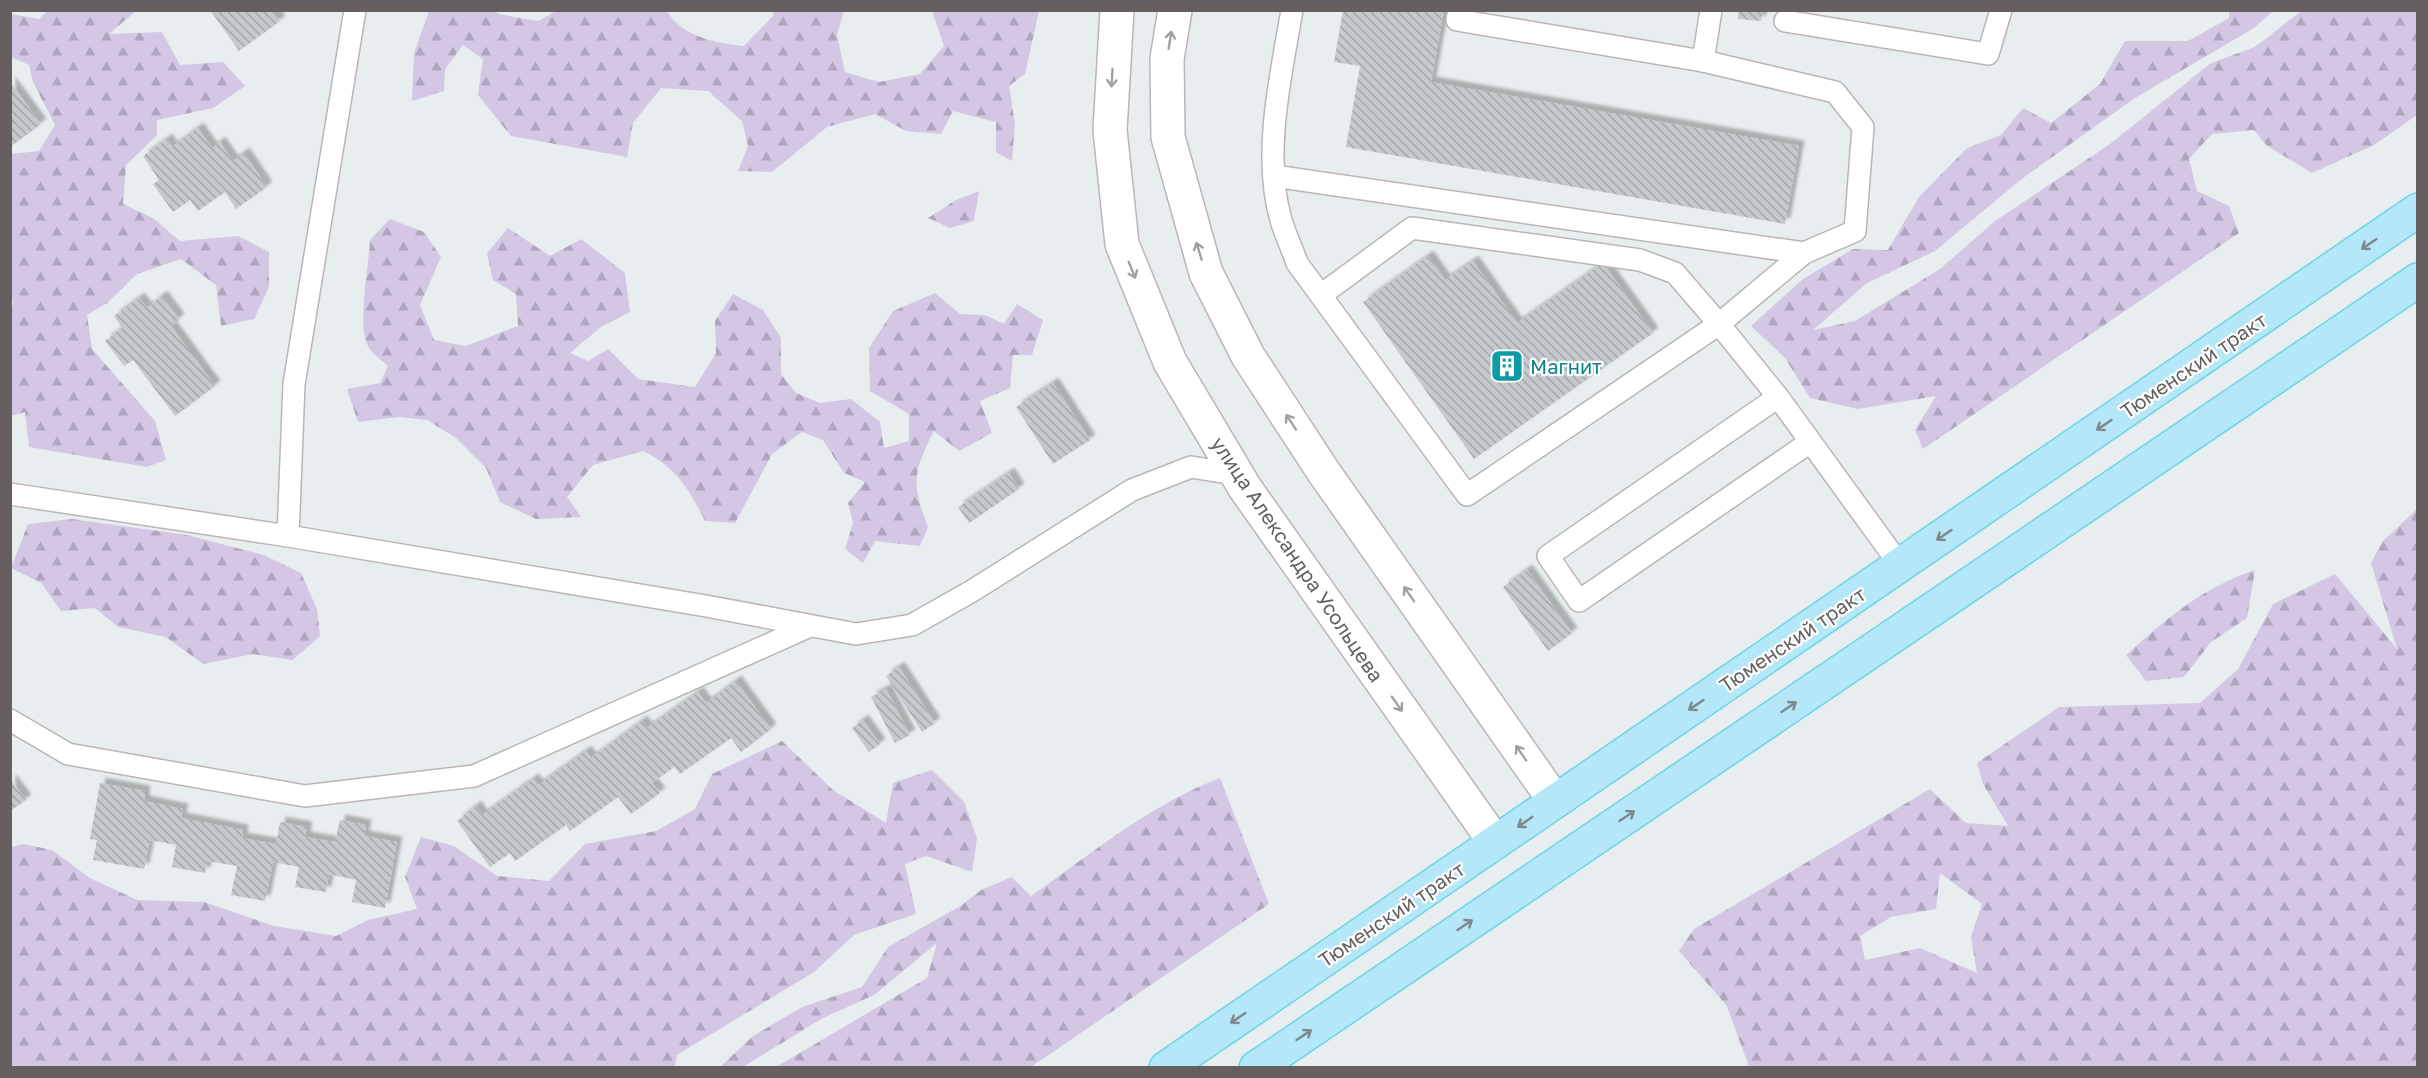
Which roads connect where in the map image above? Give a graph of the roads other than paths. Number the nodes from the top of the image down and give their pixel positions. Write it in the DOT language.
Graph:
graph roads {
  1 [pos="355,10"];
  2 [pos="1117,10"];
  3 [pos="1175,10"];
  4 [pos="1292,10"];
  5 [pos="1459,10"];
  6 [pos="1711,10"];
  7 [pos="2001,10"];
  8 [pos="1785,21"];
  9 [pos="1703,61"];
  10 [pos="1274,176"];
  11 [pos="2418,210"];
  12 [pos="1804,253"];
  13 [pos="2418,280"];
  14 [pos="1322,295"];
  15 [pos="1719,324"];
  16 [pos="1778,397"];
  17 [pos="1810,442"];
  18 [pos="1245,488"];
  19 [pos="10,494"];
  20 [pos="288,536"];
  21 [pos="1900,565"];
  22 [pos="810,626"];
  23 [pos="10,720"];
  24 [pos="1555,801"];
  25 [pos="1495,842"];
  26 [pos="1166,1068"];
  27 [pos="1256,1068"];
  1 -- 20 [label="lane"];
  2 -- 18 [label="street, улица Александра Усольцева, one-way"];
  24 -- 3 [label="street, one-way"];
  4 -- 10 [label="lane"];
  5 -- 9 [label="lane"];
  6 -- 9 [label="lane"];
  7 -- 8 [label="lane"];
  9 -- 12 [label="lane"];
  10 -- 12 [label="lane"];
  10 -- 14 [label="lane"];
  11 -- 21 [label="main road, Тюменский тракт, one-way"];
  12 -- 15 [label="lane"];
  27 -- 13 [label="main road, one-way"];
  14 -- 15 [label="lane"];
  14 -- 15 [label="lane"];
  15 -- 16 [label="lane"];
  16 -- 17 [label="lane"];
  16 -- 17 [label="lane"];
  17 -- 21 [label="lane"];
  18 -- 22 [label="lane"];
  18 -- 25 [label="street, улица Александра Усольцева, one-way"];
  19 -- 20 [label="lane"];
  20 -- 22 [label="lane"];
  21 -- 24 [label="main road, Тюменский тракт, one-way"];
  22 -- 23 [label="lane"];
  24 -- 25 [label="main road, Тюменский тракт, one-way"];
  25 -- 26 [label="main road, Тюменский тракт, one-way"];
}
